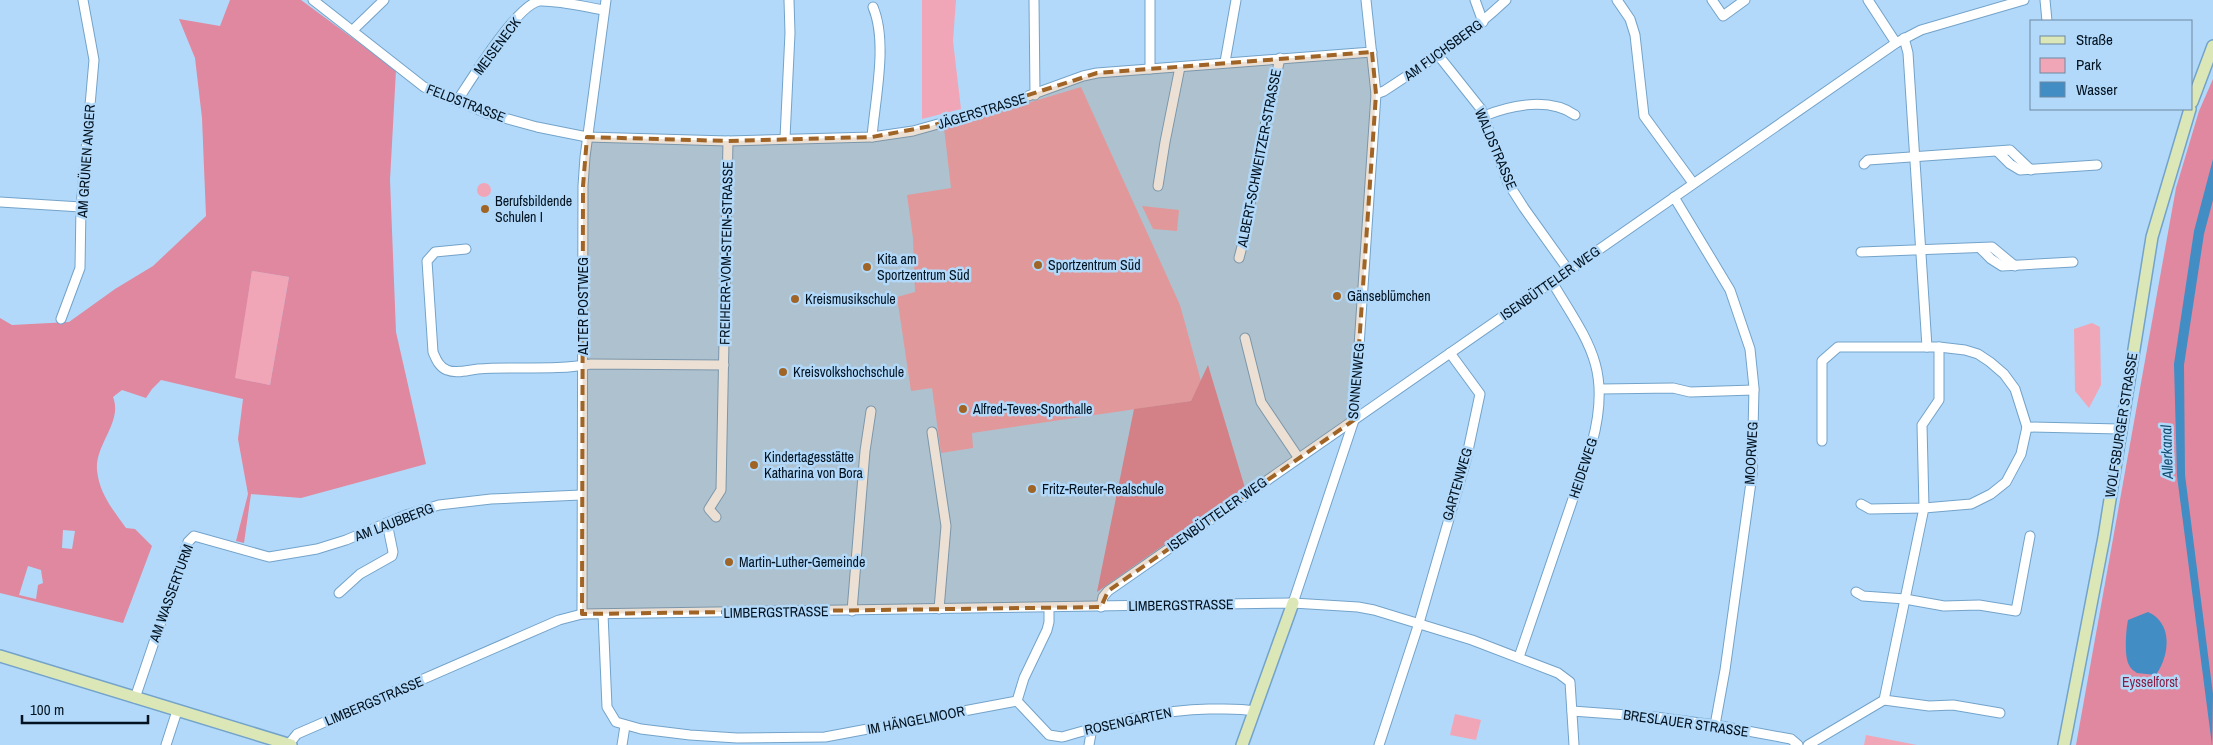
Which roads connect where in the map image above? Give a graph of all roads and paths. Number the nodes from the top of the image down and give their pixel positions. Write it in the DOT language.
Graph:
graph roads {
  1 [pos="83,0"];
  2 [pos="313,0"];
  3 [pos="384,0"];
  4 [pos="606,0"];
  5 [pos="789,0"];
  6 [pos="1034,0"];
  7 [pos="1150,0"];
  8 [pos="1236,0"];
  9 [pos="1366,0"];
  10 [pos="1475,0"];
  11 [pos="1506,0"];
  12 [pos="1616,0"];
  13 [pos="1712,0"];
  14 [pos="1745,0"];
  15 [pos="1868,0"];
  16 [pos="2024,0"];
  17 [pos="2045,0"];
  18 [pos="873,7"];
  19 [pos="604,10"];
  20 [pos="2047,20"];
  21 [pos="1483,22"];
  22 [pos="353,30"];
  23 [pos="1900,41"];
  24 [pos="2213,46"];
  25 [pos="1372,52"];
  26 [pos="1438,55"];
  27 [pos="1280,58"];
  28 [pos="1225,62"];
  29 [pos="1180,67"];
  30 [pos="1150,69"];
  31 [pos="1376,94"];
  32 [pos="1035,95"];
  33 [pos="2193,99"];
  34 [pos="457,101"];
  35 [pos="2190,110"];
  36 [pos="1575,115"];
  37 [pos="1484,116"];
  38 [pos="587,137"];
  39 [pos="872,137"];
  40 [pos="785,138"];
  41 [pos="728,141"];
  42 [pos="1916,157"];
  43 [pos="1864,164"];
  44 [pos="2097,165"];
  45 [pos="1693,183"];
  46 [pos="1158,186"];
  47 [pos="1674,197"];
  48 [pos="0,202"];
  49 [pos="81,207"];
  50 [pos="466,249"];
  51 [pos="1922,251"];
  52 [pos="1861,252"];
  53 [pos="1239,258"];
  54 [pos="2073,262"];
  55 [pos="1569,271"];
  56 [pos="1552,282"];
  57 [pos="61,319"];
  58 [pos="1245,338"];
  59 [pos="1928,347"];
  60 [pos="1939,347"];
  61 [pos="1450,353"];
  62 [pos="724,364"];
  63 [pos="582,366"];
  64 [pos="1601,389"];
  65 [pos="1754,390"];
  66 [pos="871,411"];
  67 [pos="1354,420"];
  68 [pos="2027,427"];
  69 [pos="2120,429"];
  70 [pos="932,432"];
  71 [pos="1822,440"];
  72 [pos="1298,457"];
  73 [pos="581,495"];
  74 [pos="1861,504"];
  75 [pos="1924,508"];
  76 [pos="716,518"];
  77 [pos="387,523"];
  78 [pos="2030,536"];
  79 [pos="269,557"];
  80 [pos="1856,592"];
  81 [pos="339,593"];
  82 [pos="1905,599"];
  83 [pos="1293,603"];
  84 [pos="1101,606"];
  85 [pos="1049,608"];
  86 [pos="939,610"];
  87 [pos="852,611"];
  88 [pos="582,614"];
  89 [pos="603,614"];
  90 [pos="1419,623"];
  91 [pos="0,656"];
  92 [pos="1519,657"];
  93 [pos="135,698"];
  94 [pos="1884,700"];
  95 [pos="1017,701"];
  96 [pos="177,711"];
  97 [pos="1255,711"];
  98 [pos="1572,712"];
  99 [pos="2000,712"];
  100 [pos="1715,725"];
  101 [pos="625,726"];
  102 [pos="1092,728"];
  103 [pos="166,745"];
  104 [pos="290,745"];
  105 [pos="622,745"];
  106 [pos="1089,745"];
  107 [pos="1242,745"];
  108 [pos="1379,745"];
  109 [pos="1574,745"];
  110 [pos="1798,745"];
  111 [pos="1808,745"];
  112 [pos="2064,745"];
  1 -- 49 [label="street, AM GRÜNEN ANGER"];
  2 -- 22 [label="street, FELDSTRASSE"];
  3 -- 22 [label="street"];
  4 -- 19 [label="street, ALTER POSTWEG"];
  5 -- 40 [label="street"];
  6 -- 32 [label="street"];
  7 -- 30 [label="street"];
  8 -- 28 [label="street"];
  9 -- 25 [label="street, SONNENWEG"];
  10 -- 21 [label="street"];
  11 -- 21 [label="street, AM FUCHSBERG"];
  12 -- 45 [label="street"];
  13 -- 14 [label="street"];
  15 -- 23 [label="street"];
  16 -- 23 [label="street, ISENBÜTTELER WEG"];
  17 -- 20 [label="street"];
  18 -- 39 [label="street"];
  19 -- 34 [label="street, MEISENECK"];
  19 -- 38 [label="street, ALTER POSTWEG"];
  21 -- 26 [label="street, AM FUCHSBERG"];
  22 -- 34 [label="street, FELDSTRASSE"];
  23 -- 42 [label="street"];
  23 -- 45 [label="street, ISENBÜTTELER WEG"];
  24 -- 33 [label="street"];
  25 -- 27 [label="street, JÄGERSTRASSE"];
  25 -- 31 [label="street, SONNENWEG"];
  26 -- 31 [label="street, AM FUCHSBERG"];
  26 -- 37 [label="street, WALDSTRASSE"];
  27 -- 28 [label="street, JÄGERSTRASSE"];
  27 -- 53 [label="street, ALBERT-SCHWEITZER-STRASSE"];
  28 -- 29 [label="street, JÄGERSTRASSE"];
  29 -- 30 [label="street, JÄGERSTRASSE"];
  29 -- 46 [label="street"];
  30 -- 32 [label="street, JÄGERSTRASSE"];
  31 -- 67 [label="street, SONNENWEG"];
  32 -- 39 [label="street, JÄGERSTRASSE"];
  34 -- 38 [label="street, FELDSTRASSE"];
  35 -- 69 [label="street, WOLFSBURGER STRASSE"];
  36 -- 37 [label="street"];
  37 -- 55 [label="street, WALDSTRASSE"];
  38 -- 41 [label="street, JÄGERSTRASSE"];
  38 -- 63 [label="street, ALTER POSTWEG"];
  39 -- 40 [label="street, JÄGERSTRASSE"];
  40 -- 41 [label="street, JÄGERSTRASSE"];
  41 -- 62 [label="street, FREIHERR-VOM-STEIN-STRASSE"];
  42 -- 43 [label="street"];
  42 -- 44 [label="street"];
  42 -- 51 [label="street"];
  45 -- 47 [label="street, ISENBÜTTELER WEG"];
  47 -- 55 [label="street, ISENBÜTTELER WEG"];
  47 -- 65 [label="street, MOORWEG"];
  48 -- 49 [label="street"];
  49 -- 57 [label="street, AM GRÜNEN ANGER"];
  50 -- 63 [label="street, FREIHERR-VOM-STEIN-STRASSE"];
  51 -- 52 [label="street"];
  51 -- 54 [label="street"];
  51 -- 59 [label="street"];
  55 -- 56 [label="street, ISENBÜTTELER WEG"];
  56 -- 61 [label="street, ISENBÜTTELER WEG"];
  56 -- 64 [label="street, HEIDEWEG"];
  58 -- 72 [label="street"];
  59 -- 60 [label="street"];
  59 -- 71 [label="street"];
  60 -- 68 [label="street"];
  60 -- 75 [label="street"];
  61 -- 67 [label="street, ISENBÜTTELER WEG"];
  61 -- 90 [label="street, GARTENWEG"];
  62 -- 63 [label="street, FREIHERR-VOM-STEIN-STRASSE"];
  62 -- 76 [label="street, FREIHERR-VOM-STEIN-STRASSE"];
  63 -- 73 [label="street, ALTER POSTWEG"];
  64 -- 65 [label="street"];
  64 -- 92 [label="street, HEIDEWEG"];
  65 -- 100 [label="street, MOORWEG"];
  66 -- 87 [label="street"];
  67 -- 72 [label="street, ISENBÜTTELER WEG"];
  67 -- 83 [label="street, SONNENWEG"];
  68 -- 69 [label="street"];
  68 -- 75 [label="street"];
  69 -- 112 [label="street, WOLFSBURGER STRASSE"];
  70 -- 86 [label="street"];
  72 -- 84 [label="street, ISENBÜTTELER WEG"];
  73 -- 77 [label="street, AM LAUBBERG"];
  73 -- 88 [label="street, ALTER POSTWEG"];
  74 -- 75 [label="street"];
  75 -- 82 [label="street"];
  77 -- 79 [label="street, AM LAUBBERG"];
  77 -- 81 [label="street"];
  78 -- 82 [label="street"];
  79 -- 93 [label="street, AM WASSERTURM"];
  80 -- 82 [label="street"];
  82 -- 94 [label="street"];
  83 -- 84 [label="street, LIMBERGSTRASSE"];
  83 -- 90 [label="street, LIMBERGSTRASSE"];
  83 -- 97 [label="street, SONNENWEG"];
  84 -- 85 [label="street, LIMBERGSTRASSE"];
  85 -- 86 [label="street, LIMBERGSTRASSE"];
  85 -- 95 [label="street"];
  86 -- 87 [label="street, LIMBERGSTRASSE"];
  87 -- 89 [label="street, LIMBERGSTRASSE"];
  88 -- 89 [label="street, LIMBERGSTRASSE"];
  88 -- 104 [label="street, LIMBERGSTRASSE"];
  89 -- 101 [label="street"];
  90 -- 92 [label="street, LIMBERGSTRASSE"];
  90 -- 108 [label="street"];
  91 -- 93 [label="street"];
  92 -- 98 [label="street, LIMBERGSTRASSE"];
  93 -- 96 [label="street"];
  94 -- 99 [label="street"];
  94 -- 111 [label="street"];
  95 -- 101 [label="street, IM HÄNGELMOOR"];
  95 -- 102 [label="street, ROSENGARTEN"];
  96 -- 103 [label="street"];
  96 -- 104 [label="street"];
  97 -- 102 [label="street, ROSENGARTEN"];
  97 -- 107 [label="street, SONNENWEG"];
  98 -- 100 [label="street, BRESLAUER STRASSE"];
  98 -- 109 [label="street"];
  100 -- 110 [label="street, BRESLAUER STRASSE"];
  101 -- 105 [label="street"];
  102 -- 106 [label="street"];
}
